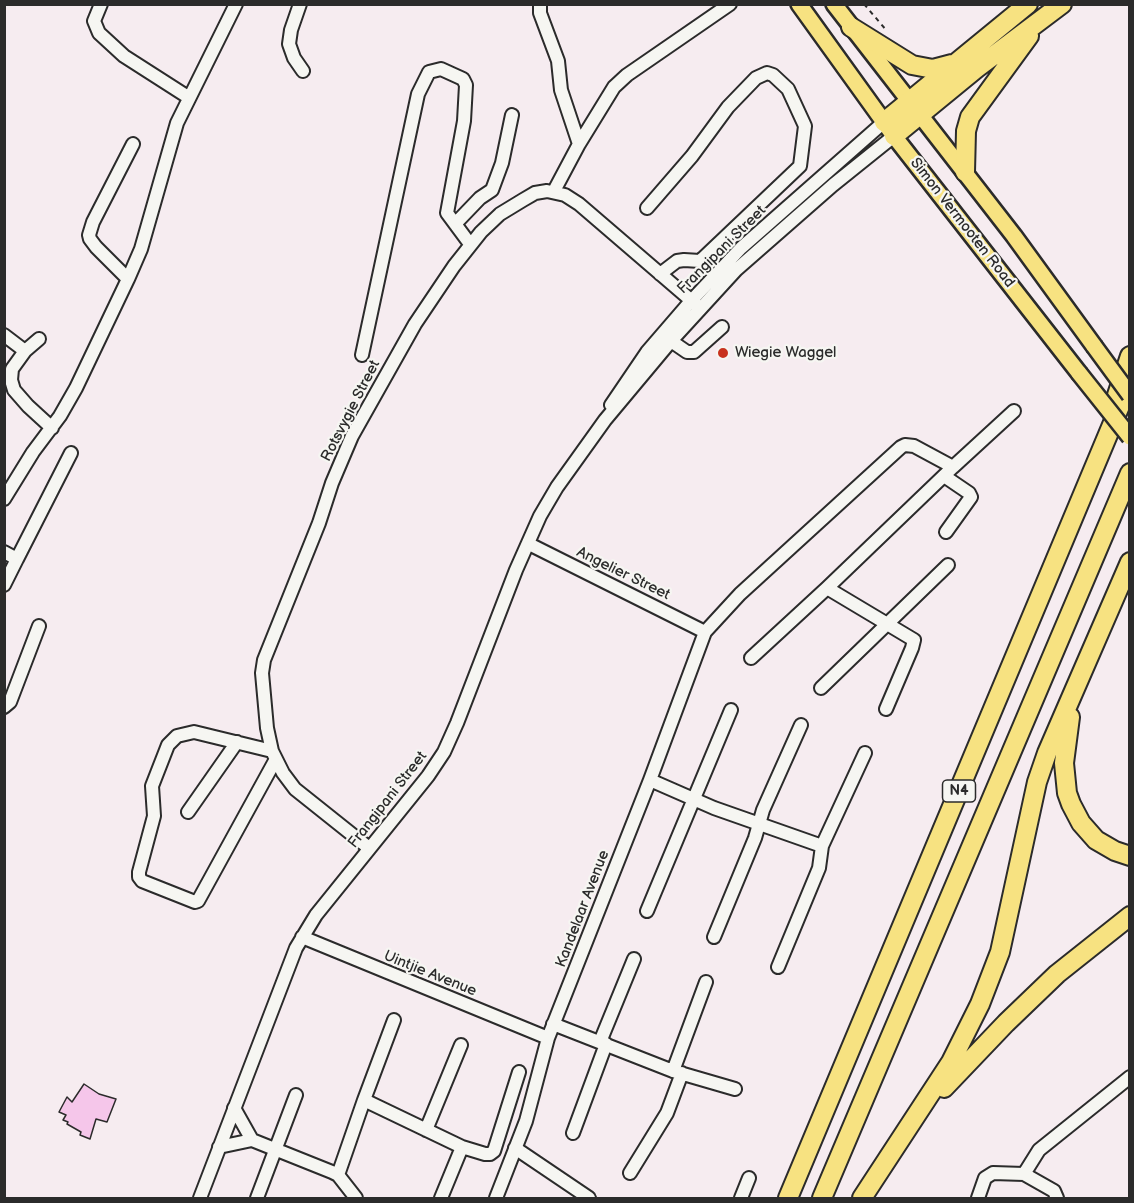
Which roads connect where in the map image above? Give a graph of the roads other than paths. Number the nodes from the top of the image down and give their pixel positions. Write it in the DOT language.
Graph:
graph roads {
  1 [pos="101,4"];
  2 [pos="236,4"];
  3 [pos="300,4"];
  4 [pos="540,4"];
  5 [pos="730,4"];
  6 [pos="799,4"];
  7 [pos="834,4"];
  8 [pos="1028,4"];
  9 [pos="1062,4"];
  10 [pos="1038,22"];
  11 [pos="851,27"];
  12 [pos="954,63"];
  13 [pos="303,71"];
  14 [pos="188,97"];
  15 [pos="909,99"];
  16 [pos="921,114"];
  17 [pos="512,115"];
  18 [pos="889,129"];
  19 [pos="133,144"];
  20 [pos="579,144"];
  21 [pos="965,172"];
  22 [pos="554,191"];
  23 [pos="647,208"];
  24 [pos="455,224"];
  25 [pos="470,244"];
  26 [pos="660,274"];
  27 [pos="128,279"];
  28 [pos="695,305"];
  29 [pos="722,327"];
  30 [pos="4,335"];
  31 [pos="39,339"];
  32 [pos="671,341"];
  33 [pos="25,351"];
  34 [pos="362,355"];
  35 [pos="1130,356"];
  36 [pos="1130,382"];
  37 [pos="1130,395"];
  38 [pos="1014,411"];
  39 [pos="605,420"];
  40 [pos="52,428"];
  41 [pos="1130,436"];
  42 [pos="1102,445"];
  43 [pos="71,453"];
  44 [pos="949,471"];
  45 [pos="1130,474"];
  46 [pos="4,499"];
  47 [pos="946,532"];
  48 [pos="529,544"];
  49 [pos="4,552"];
  50 [pos="17,559"];
  51 [pos="1130,562"];
  52 [pos="948,565"];
  53 [pos="4,585"];
  54 [pos="827,588"];
  55 [pos="885,624"];
  56 [pos="39,626"];
  57 [pos="705,632"];
  58 [pos="751,658"];
  59 [pos="821,688"];
  60 [pos="1074,691"];
  61 [pos="4,706"];
  62 [pos="886,709"];
  63 [pos="731,710"];
  64 [pos="801,725"];
  65 [pos="237,742"];
  66 [pos="865,753"];
  67 [pos="274,755"];
  68 [pos="650,780"];
  69 [pos="692,799"];
  70 [pos="188,812"];
  71 [pos="759,824"];
  72 [pos="822,846"];
  73 [pos="369,848"];
  74 [pos="1130,856"];
  75 [pos="647,911"];
  76 [pos="1130,916"];
  77 [pos="302,937"];
  78 [pos="714,938"];
  79 [pos="634,959"];
  80 [pos="778,967"];
  81 [pos="706,982"];
  82 [pos="394,1020"];
  83 [pos="554,1024"];
  84 [pos="548,1038"];
  85 [pos="603,1043"];
  86 [pos="460,1045"];
  87 [pos="519,1072"];
  88 [pos="677,1072"];
  89 [pos="1130,1077"];
  90 [pos="735,1089"];
  91 [pos="296,1095"];
  92 [pos="364,1100"];
  93 [pos="234,1108"];
  94 [pos="426,1130"];
  95 [pos="573,1133"];
  96 [pos="902,1137"];
  97 [pos="252,1140"];
  98 [pos="219,1147"];
  99 [pos="462,1147"];
  100 [pos="515,1148"];
  101 [pos="276,1150"];
  102 [pos="630,1173"];
  103 [pos="1023,1174"];
  104 [pos="338,1175"];
  105 [pos="749,1178"];
  106 [pos="200,1198"];
  107 [pos="257,1198"];
  108 [pos="356,1198"];
  109 [pos="441,1198"];
  110 [pos="496,1198"];
  111 [pos="589,1198"];
  112 [pos="741,1198"];
  113 [pos="788,1198"];
  114 [pos="822,1198"];
  115 [pos="861,1198"];
  116 [pos="978,1198"];
  117 [pos="1057,1198"];
  1 -- 14 [label="street"];
  2 -- 14 [label="street"];
  3 -- 13 [label="street"];
  4 -- 20 [label="street"];
  5 -- 20 [label="street"];
  6 -- 18 [label="main road, Simon Vermooten Road"];
  7 -- 11 [label="main road"];
  8 -- 12 [label="highway"];
  9 -- 10 [label="highway"];
  10 -- 16 [label="highway"];
  10 -- 21 [label="highway"];
  11 -- 12 [label="highway"];
  11 -- 15 [label="main road"];
  12 -- 15 [label="highway"];
  14 -- 27 [label="street"];
  15 -- 16 [label="main road"];
  15 -- 18 [label="highway"];
  16 -- 18 [label="highway"];
  16 -- 21 [label="main road"];
  17 -- 24 [label="street"];
  18 -- 28 [label="street, Frangipani Street"];
  18 -- 28 [label="street, Frangipani Street"];
  18 -- 41 [label="main road, Simon Vermooten Road, bridge"];
  19 -- 27 [label="street"];
  20 -- 22 [label="street"];
  21 -- 37 [label="main road, bridge"];
  22 -- 25 [label="street, Rotsvygie Street"];
  22 -- 26 [label="street"];
  23 -- 26 [label="street"];
  24 -- 25 [label="street"];
  24 -- 34 [label="street"];
  25 -- 67 [label="street, Rotsvygie Street"];
  26 -- 28 [label="street"];
  27 -- 40 [label="street"];
  28 -- 32 [label="street, Frangipani Street"];
  28 -- 39 [label="street, Frangipani Street"];
  29 -- 32 [label="street"];
  30 -- 33 [label="street"];
  31 -- 33 [label="street"];
  32 -- 39 [label="street, Frangipani Street"];
  33 -- 40 [label="street"];
  35 -- 42 [label="highway"];
  36 -- 42 [label="highway, N4"];
  38 -- 44 [label="street"];
  39 -- 48 [label="street, Frangipani Street"];
  40 -- 46 [label="street"];
  42 -- 113 [label="highway, N4"];
  43 -- 50 [label="street"];
  44 -- 47 [label="street"];
  44 -- 54 [label="street"];
  44 -- 57 [label="street"];
  45 -- 114 [label="highway, N4"];
  48 -- 57 [label="street, Angelier Street"];
  48 -- 73 [label="street, Frangipani Street"];
  49 -- 50 [label="street"];
  50 -- 53 [label="street"];
  51 -- 60 [label="highway"];
  52 -- 55 [label="street"];
  54 -- 55 [label="street"];
  54 -- 58 [label="street"];
  55 -- 59 [label="street"];
  55 -- 62 [label="street"];
  56 -- 61 [label="street"];
  57 -- 68 [label="street, Kandelaar Avenue"];
  60 -- 74 [label="highway"];
  60 -- 96 [label="highway"];
  63 -- 69 [label="street"];
  64 -- 71 [label="street"];
  65 -- 67 [label="street"];
  65 -- 67 [label="street"];
  65 -- 70 [label="street"];
  66 -- 72 [label="street"];
  67 -- 73 [label="street, Rotsvygie Street"];
  68 -- 69 [label="street"];
  68 -- 83 [label="street, Kandelaar Avenue"];
  69 -- 71 [label="street"];
  69 -- 75 [label="street"];
  71 -- 72 [label="street"];
  71 -- 78 [label="street"];
  72 -- 80 [label="street"];
  73 -- 77 [label="street, Frangipani Street"];
  76 -- 96 [label="highway"];
  77 -- 84 [label="street, Uintjie Avenue"];
  77 -- 93 [label="street, Frangipani Street"];
  79 -- 85 [label="street"];
  81 -- 88 [label="street"];
  82 -- 92 [label="street"];
  83 -- 84 [label="street, Kandelaar Avenue"];
  83 -- 85 [label="street"];
  84 -- 100 [label="street, Kandelaar Avenue"];
  85 -- 88 [label="street"];
  85 -- 95 [label="street"];
  86 -- 94 [label="street"];
  87 -- 99 [label="street"];
  88 -- 90 [label="street"];
  88 -- 102 [label="street"];
  89 -- 103 [label="street"];
  91 -- 101 [label="street"];
  92 -- 94 [label="street"];
  92 -- 104 [label="street"];
  93 -- 97 [label="street"];
  93 -- 98 [label="street, Frangipani Street"];
  94 -- 99 [label="street"];
  96 -- 115 [label="highway"];
  97 -- 98 [label="street"];
  97 -- 101 [label="street"];
  98 -- 106 [label="street, Frangipani Street"];
  99 -- 109 [label="street"];
  100 -- 110 [label="street, Kandelaar Avenue"];
  100 -- 111 [label="street"];
  101 -- 104 [label="street"];
  101 -- 107 [label="street"];
  103 -- 116 [label="street"];
  103 -- 117 [label="street"];
  104 -- 108 [label="street"];
  105 -- 112 [label="street"];
}
